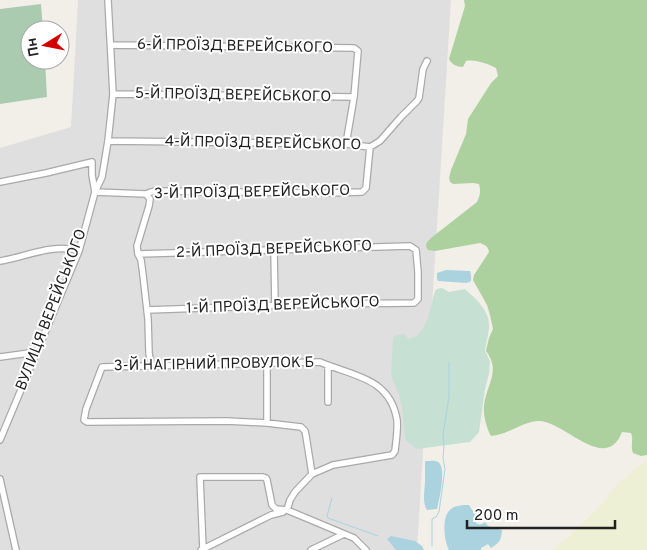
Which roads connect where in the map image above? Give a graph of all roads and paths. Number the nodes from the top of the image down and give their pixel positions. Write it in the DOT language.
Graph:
graph roads {
  1 [pos="108,0"];
  2 [pos="111,45"];
  3 [pos="426,61"];
  4 [pos="112,94"];
  5 [pos="354,97"];
  6 [pos="108,141"];
  7 [pos="346,144"];
  8 [pos="370,147"];
  9 [pos="0,182"];
  10 [pos="95,192"];
  11 [pos="146,194"];
  12 [pos="274,250"];
  13 [pos="79,251"];
  14 [pos="138,254"];
  15 [pos="0,262"];
  16 [pos="418,300"];
  17 [pos="275,306"];
  18 [pos="147,310"];
  19 [pos="37,352"];
  20 [pos="0,357"];
  21 [pos="267,363"];
  22 [pos="151,365"];
  23 [pos="328,366"];
  24 [pos="328,402"];
  25 [pos="267,423"];
  26 [pos="0,440"];
  27 [pos="312,474"];
  28 [pos="0,479"];
  29 [pos="276,509"];
  30 [pos="287,510"];
  31 [pos="271,515"];
  32 [pos="344,534"];
  33 [pos="16,550"];
  34 [pos="202,550"];
  35 [pos="311,550"];
  36 [pos="366,550"];
  1 -- 2 [label="street, ВУЛИЦЯ ВЕРЕЙСЬКОГО"];
  2 -- 4 [label="street, ВУЛИЦЯ ВЕРЕЙСЬКОГО"];
  2 -- 5 [label="street, 6-Й ПРОЇЗД ВЕРЕЙСЬКОГО"];
  3 -- 8 [label="street, 4-Й ПРОЇЗД ВЕРЕЙСЬКОГО"];
  4 -- 5 [label="street, 5-Й ПРОЇЗД ВЕРЕЙСЬКОГО"];
  4 -- 6 [label="street, ВУЛИЦЯ ВЕРЕЙСЬКОГО"];
  5 -- 7 [label="street"];
  6 -- 7 [label="street, 4-Й ПРОЇЗД ВЕРЕЙСЬКОГО"];
  6 -- 10 [label="street, ВУЛИЦЯ ВЕРЕЙСЬКОГО"];
  7 -- 8 [label="street, 4-Й ПРОЇЗД ВЕРЕЙСЬКОГО"];
  8 -- 11 [label="street, 3-Й ПРОЇЗД ВЕРЕЙСЬКОГО"];
  9 -- 10 [label="street"];
  10 -- 11 [label="street, 3-Й ПРОЇЗД ВЕРЕЙСЬКОГО"];
  10 -- 13 [label="street, ВУЛИЦЯ ВЕРЕЙСЬКОГО"];
  11 -- 14 [label="street"];
  12 -- 14 [label="street, 2-Й ПРОЇЗД ВЕРЕЙСЬКОГО"];
  12 -- 16 [label="street, 2-Й ПРОЇЗД ВЕРЕЙСЬКОГО"];
  12 -- 17 [label="street"];
  13 -- 15 [label="street"];
  13 -- 19 [label="street, ВУЛИЦЯ ВЕРЕЙСЬКОГО"];
  14 -- 18 [label="street"];
  16 -- 17 [label="street, 1-Й ПРОЇЗД ВЕРЕЙСЬКОГО"];
  17 -- 18 [label="street, 1-Й ПРОЇЗД ВЕРЕЙСЬКОГО"];
  18 -- 22 [label="street"];
  19 -- 20 [label="street"];
  19 -- 26 [label="street, ВУЛИЦЯ ВЕРЕЙСЬКОГО"];
  21 -- 22 [label="street, 3-Й НАГІРНИЙ ПРОВУЛОК Б"];
  21 -- 23 [label="street, 3-Й НАГІРНИЙ ПРОВУЛОК Б"];
  21 -- 25 [label="street"];
  22 -- 25 [label="street, 3-Й НАГІРНИЙ ПРОВУЛОК Б"];
  23 -- 24 [label="street"];
  23 -- 27 [label="street, 3-Й НАГІРНИЙ ПРОВУЛОК Б"];
  25 -- 27 [label="street, 3-Й НАГІРНИЙ ПРОВУЛОК Б"];
  27 -- 30 [label="street"];
  28 -- 33 [label="street"];
  29 -- 30 [label="street"];
  29 -- 31 [label="street"];
  29 -- 34 [label="street"];
  30 -- 31 [label="street"];
  30 -- 32 [label="street"];
  31 -- 34 [label="street"];
  32 -- 35 [label="street"];
  32 -- 36 [label="street"];
}
